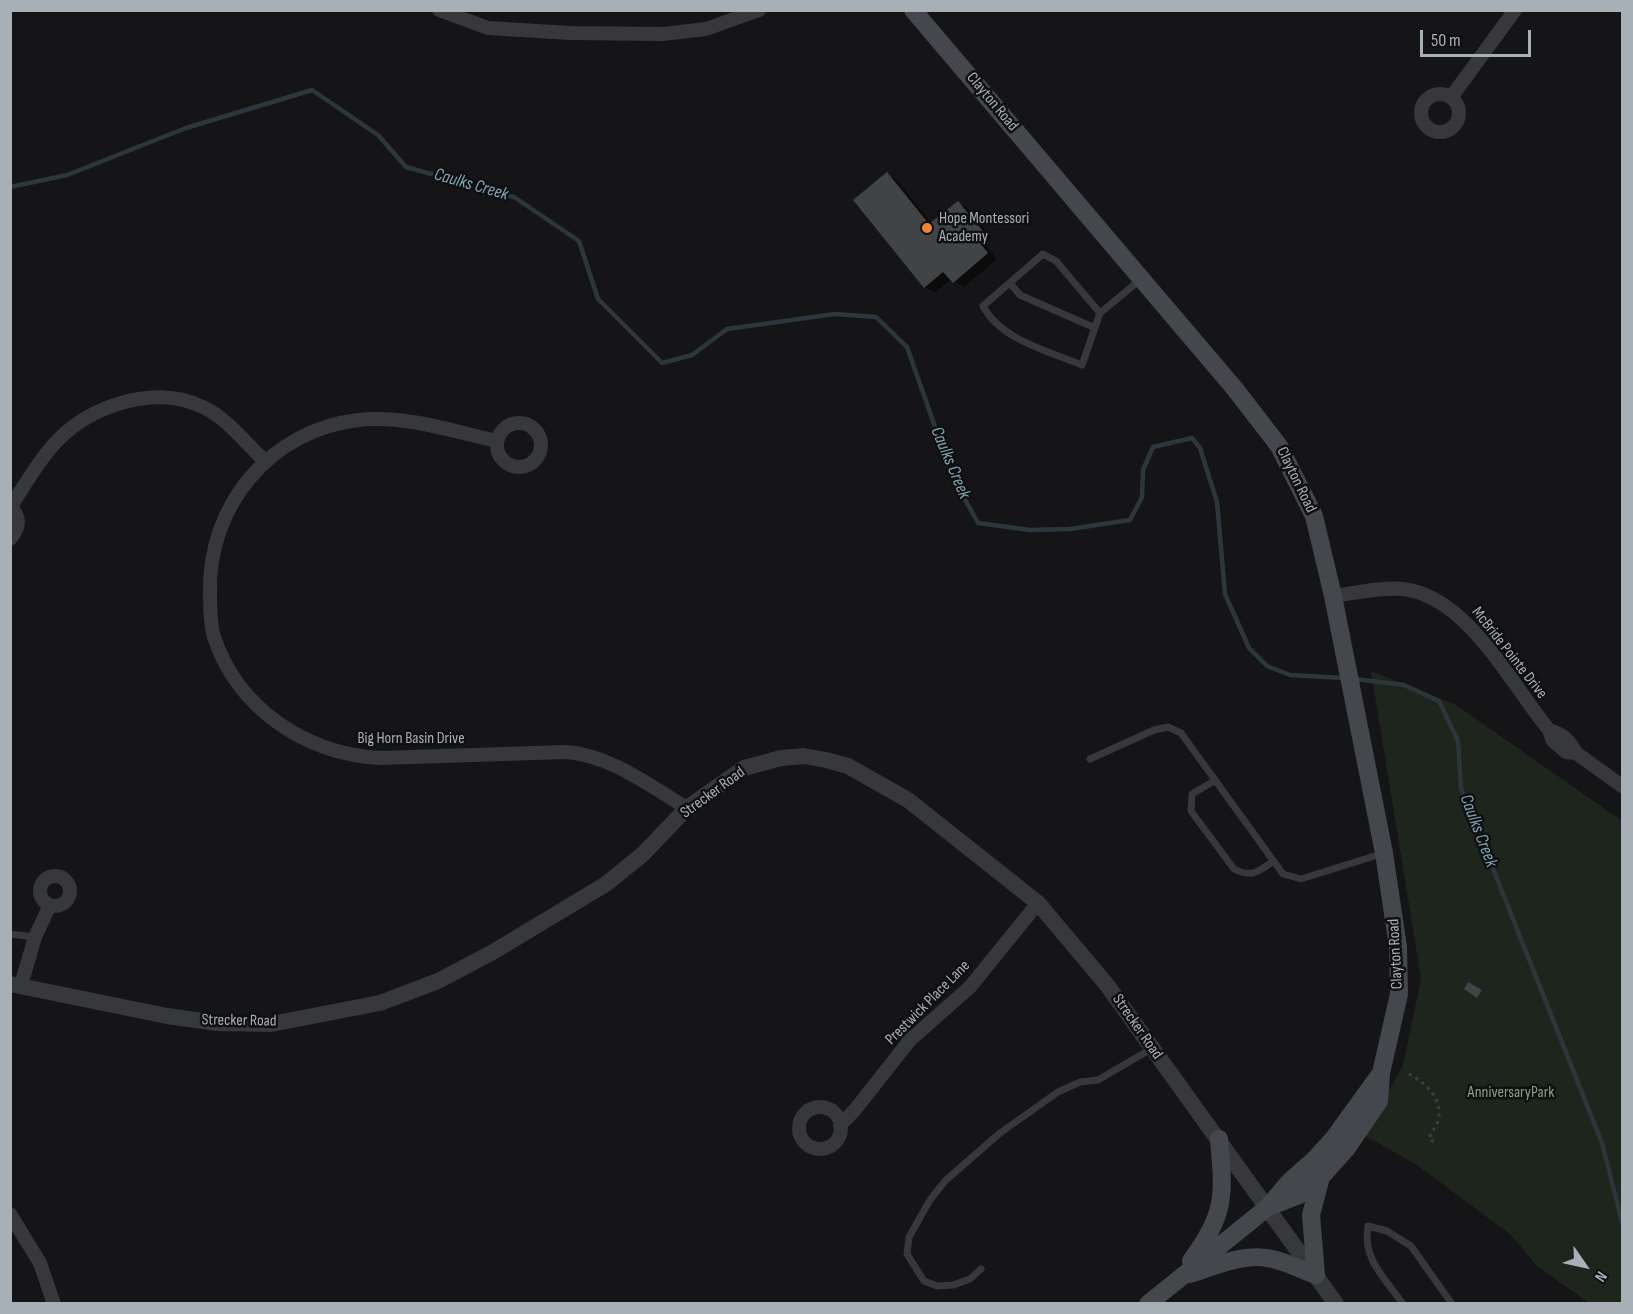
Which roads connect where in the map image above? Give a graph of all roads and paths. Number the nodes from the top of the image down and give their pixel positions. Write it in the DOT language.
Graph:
graph roads {
  1 [pos="439,10"];
  2 [pos="759,10"];
  3 [pos="913,10"];
  4 [pos="1515,10"];
  5 [pos="1452,96"];
  6 [pos="1142,279"];
  7 [pos="1010,283"];
  8 [pos="1100,313"];
  9 [pos="1095,328"];
  10 [pos="497,441"];
  11 [pos="266,461"];
  12 [pos="11,506"];
  13 [pos="10,539"];
  14 [pos="1333,596"];
  15 [pos="1090,759"];
  16 [pos="1214,781"];
  17 [pos="1623,786"];
  18 [pos="687,808"];
  19 [pos="1384,853"];
  20 [pos="1272,862"];
  21 [pos="1038,903"];
  22 [pos="50,905"];
  23 [pos="10,934"];
  24 [pos="35,937"];
  25 [pos="16,984"];
  26 [pos="1151,1049"];
  27 [pos="1381,1073"];
  28 [pos="1410,1074"];
  29 [pos="840,1125"];
  30 [pos="1219,1139"];
  31 [pos="1437,1144"];
  32 [pos="1321,1176"];
  33 [pos="1268,1207"];
  34 [pos="10,1214"];
  35 [pos="981,1269"];
  36 [pos="1316,1275"];
  37 [pos="1180,1278"];
  38 [pos="54,1304"];
  39 [pos="1148,1304"];
  40 [pos="1336,1304"];
  41 [pos="1403,1304"];
  42 [pos="1452,1304"];
  1 -- 2 [label="street"];
  3 -- 6 [label="main road, Clayton Road"];
  4 -- 5 [label="street"];
  6 -- 8 [label="lane"];
  6 -- 14 [label="main road, Clayton Road"];
  7 -- 8 [label="lane"];
  7 -- 9 [label="lane"];
  7 -- 9 [label="lane"];
  8 -- 9 [label="lane"];
  10 -- 11 [label="street, Big Horn Basin Drive"];
  11 -- 12 [label="street"];
  11 -- 18 [label="street, Big Horn Basin Drive"];
  12 -- 13 [label="street"];
  14 -- 17 [label="street, McBride Pointe Drive"];
  14 -- 19 [label="main road, Clayton Road"];
  15 -- 16 [label="lane"];
  16 -- 20 [label="lane"];
  16 -- 20 [label="lane"];
  18 -- 21 [label="street, Strecker Road"];
  18 -- 25 [label="street, Strecker Road"];
  19 -- 20 [label="lane"];
  19 -- 27 [label="main road, Clayton Road"];
  21 -- 26 [label="street, Strecker Road"];
  21 -- 29 [label="street, Prestwick Place Lane"];
  22 -- 24 [label="street"];
  23 -- 24 [label="lane"];
  24 -- 25 [label="street"];
  26 -- 30 [label="street, Strecker Road"];
  26 -- 35 [label="lane"];
  27 -- 32 [label="main road, Clayton Road"];
  27 -- 33 [label="main road, Clayton Road"];
  28 -- 31 [label="path"];
  30 -- 33 [label="street, Strecker Road"];
  30 -- 37 [label="main road"];
  32 -- 33 [label="main road, Clayton Road"];
  32 -- 36 [label="main road"];
  33 -- 36 [label="street, Strecker Road"];
  33 -- 37 [label="main road, Clayton Road"];
  34 -- 38 [label="street"];
  36 -- 37 [label="main road"];
  36 -- 40 [label="street, Strecker Road"];
  37 -- 39 [label="main road, Clayton Road"];
  41 -- 42 [label="lane"];
}
